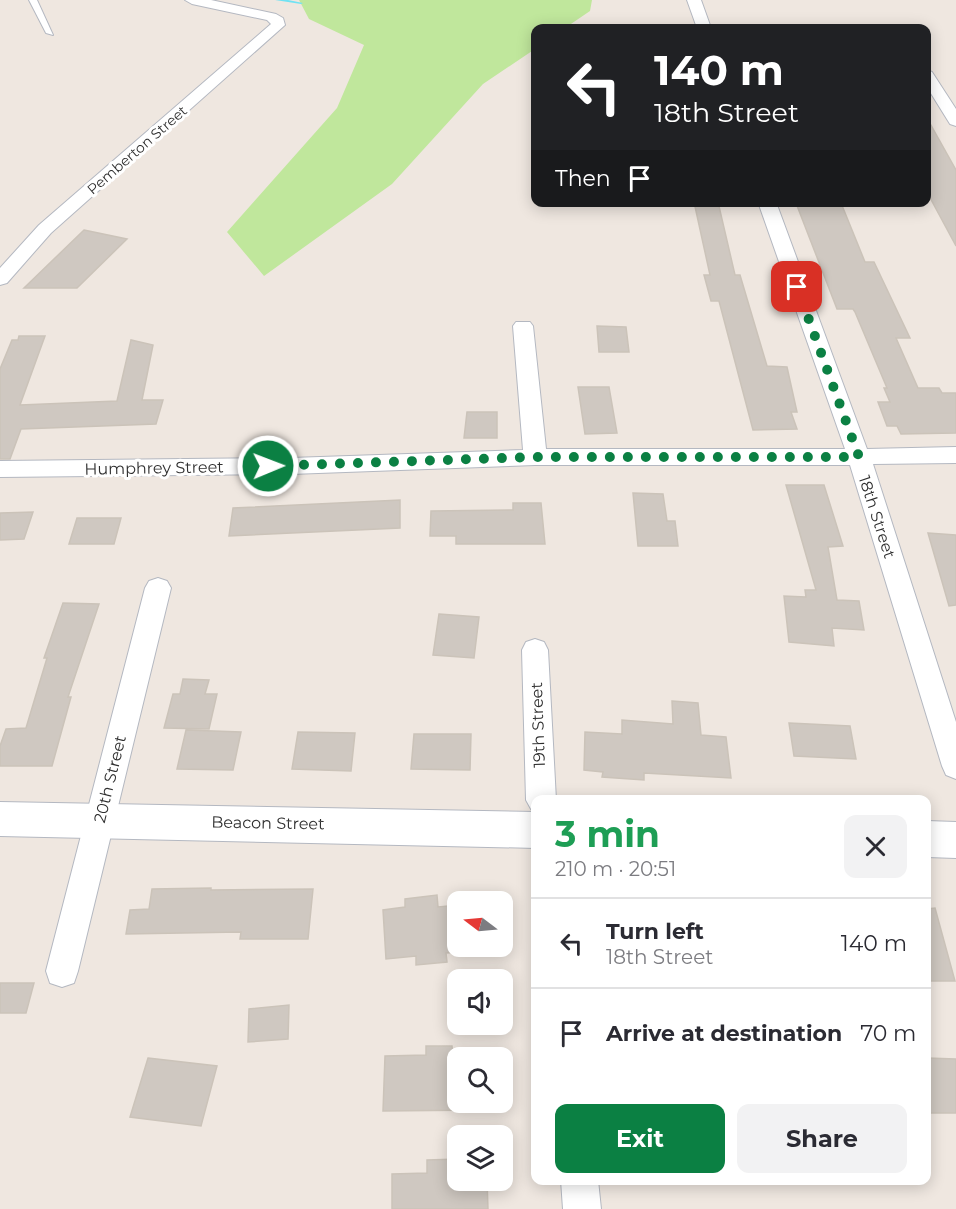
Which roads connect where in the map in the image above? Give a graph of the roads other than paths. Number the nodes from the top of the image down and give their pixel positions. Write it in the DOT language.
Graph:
graph roads {
  1 [pos="33,0"];
  2 [pos="192,0"];
  3 [pos="694,0"];
  4 [pos="703,24"];
  5 [pos="50,33"];
  6 [pos="931,81"];
  7 [pos="956,121"];
  8 [pos="769,207"];
  9 [pos="0,279"];
  10 [pos="523,326"];
  11 [pos="956,455"];
  12 [pos="535,457"];
  13 [pos="859,457"];
  14 [pos="0,469"];
  15 [pos="158,588"];
  16 [pos="535,650"];
  17 [pos="956,766"];
  18 [pos="541,795"];
  19 [pos="0,819"];
  20 [pos="100,821"];
  21 [pos="531,830"];
  22 [pos="931,839"];
  23 [pos="956,840"];
  24 [pos="62,971"];
  25 [pos="580,1185"];
  26 [pos="582,1209"];
  1 -- 5 [label="lane"];
  2 -- 9 [label="street, Pemberton Street"];
  3 -- 4 [label="street"];
  6 -- 7 [label="street"];
  8 -- 13 [label="street, 18th Street"];
  10 -- 12 [label="street"];
  11 -- 13 [label="street, Humphrey Street"];
  12 -- 13 [label="street, Humphrey Street"];
  12 -- 14 [label="street, Humphrey Street"];
  13 -- 17 [label="street, 18th Street"];
  15 -- 20 [label="street, 20th Street"];
  16 -- 18 [label="street, 19th Street"];
  19 -- 20 [label="street, Beacon Street"];
  20 -- 21 [label="street, Beacon Street"];
  20 -- 24 [label="street, 20th Street"];
  22 -- 23 [label="street"];
  25 -- 26 [label="street"];
}
